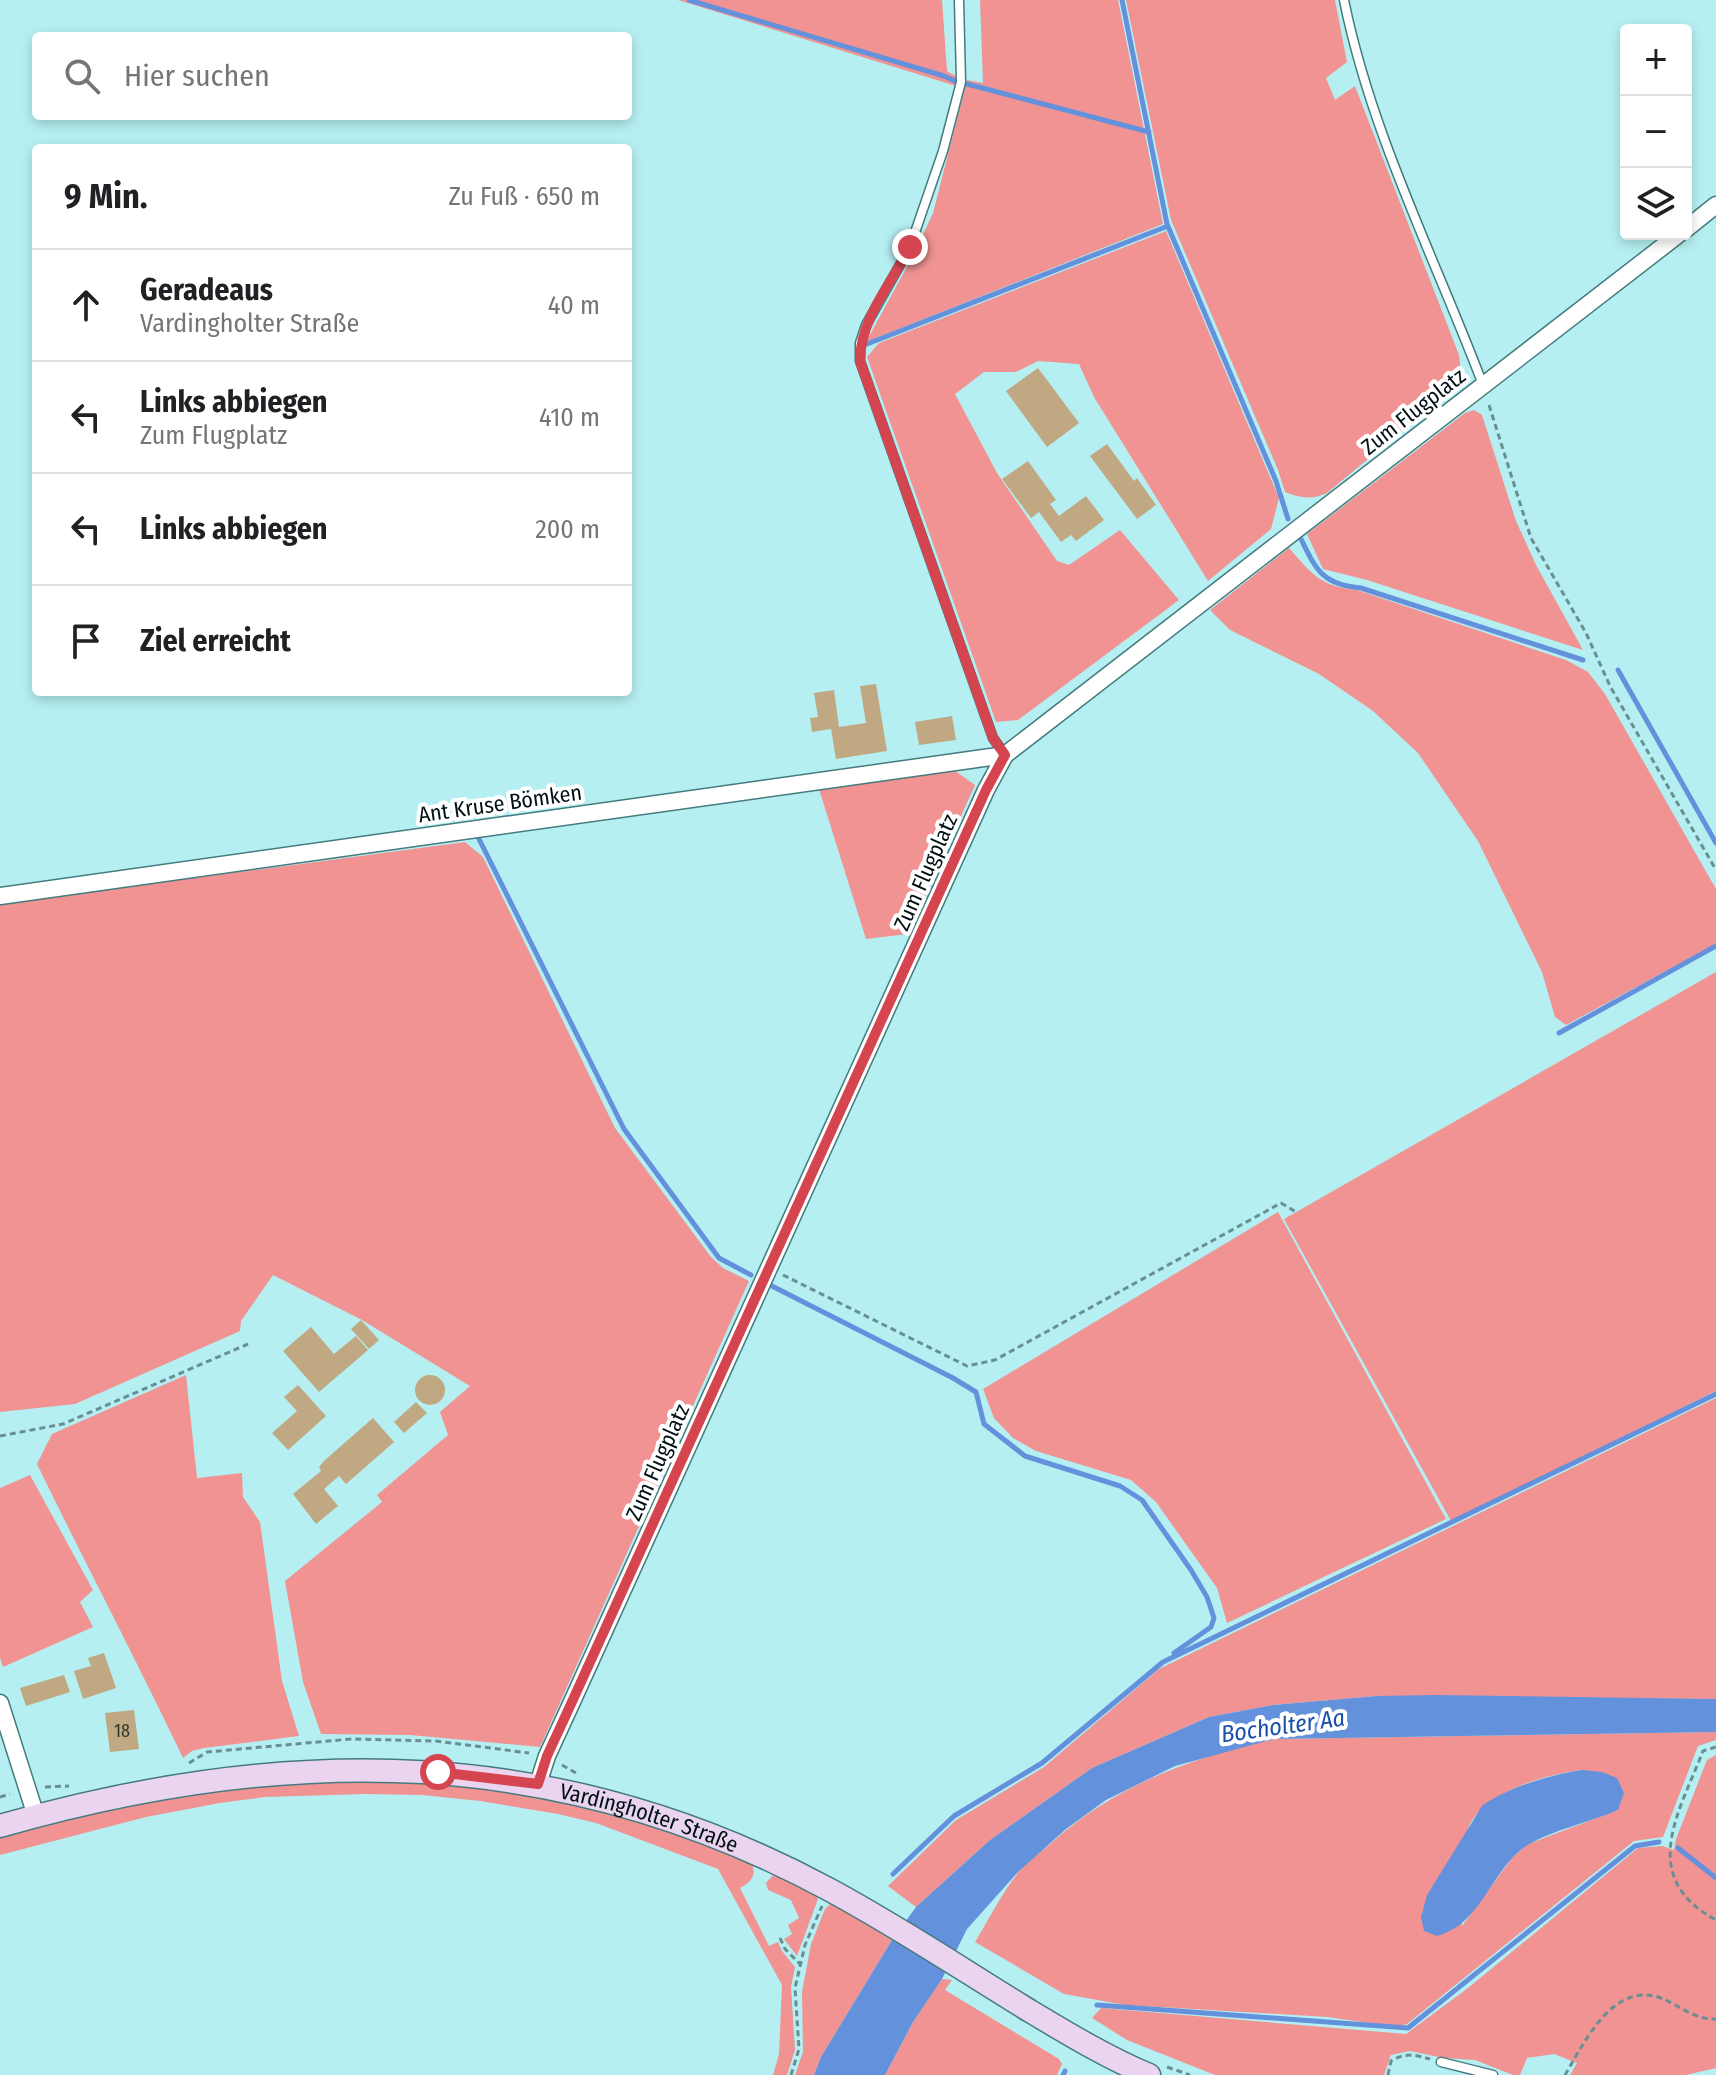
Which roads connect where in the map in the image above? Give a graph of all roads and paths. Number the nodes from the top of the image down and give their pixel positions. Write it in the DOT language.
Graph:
graph roads {
  1 [pos="959,0"];
  2 [pos="1344,0"];
  3 [pos="1716,205"];
  4 [pos="1692,224"];
  5 [pos="1671,240"];
  6 [pos="1483,385"];
  7 [pos="1005,755"];
  8 [pos="1716,870"];
  9 [pos="0,896"];
  10 [pos="1296,1212"];
  11 [pos="769,1268"];
  12 [pos="248,1344"];
  13 [pos="0,1436"];
  14 [pos="0,1703"];
  15 [pos="1716,1747"];
  16 [pos="538,1784"];
  17 [pos="36,1816"];
  18 [pos="0,1826"];
  19 [pos="830,1890"];
  20 [pos="1716,1920"];
  21 [pos="780,1938"];
  22 [pos="801,1965"];
  23 [pos="1716,2019"];
  24 [pos="1441,2062"];
  25 [pos="791,2075"];
  26 [pos="1149,2075"];
  27 [pos="1388,2075"];
  28 [pos="1493,2075"];
  29 [pos="1565,2075"];
  1 -- 7 [label="lane"];
  2 -- 6 [label="lane"];
  3 -- 4 [label="street"];
  5 -- 6 [label="street, Zum Flugplatz"];
  6 -- 7 [label="street, Zum Flugplatz"];
  6 -- 8 [label="path"];
  7 -- 9 [label="street, Ant Kruse Bömken"];
  7 -- 11 [label="street, Zum Flugplatz"];
  10 -- 11 [label="path"];
  11 -- 16 [label="street, Zum Flugplatz"];
  12 -- 13 [label="path"];
  14 -- 17 [label="street"];
  15 -- 20 [label="path"];
  16 -- 17 [label="street, Vardingholter Straße"];
  16 -- 19 [label="street, Vardingholter Straße"];
  17 -- 18 [label="street, Vardingholter Straße"];
  19 -- 22 [label="path"];
  19 -- 26 [label="street, Vardingholter Straße"];
  21 -- 22 [label="path"];
  22 -- 25 [label="path"];
  23 -- 29 [label="path"];
  24 -- 27 [label="path"];
  24 -- 28 [label="lane"];
}
